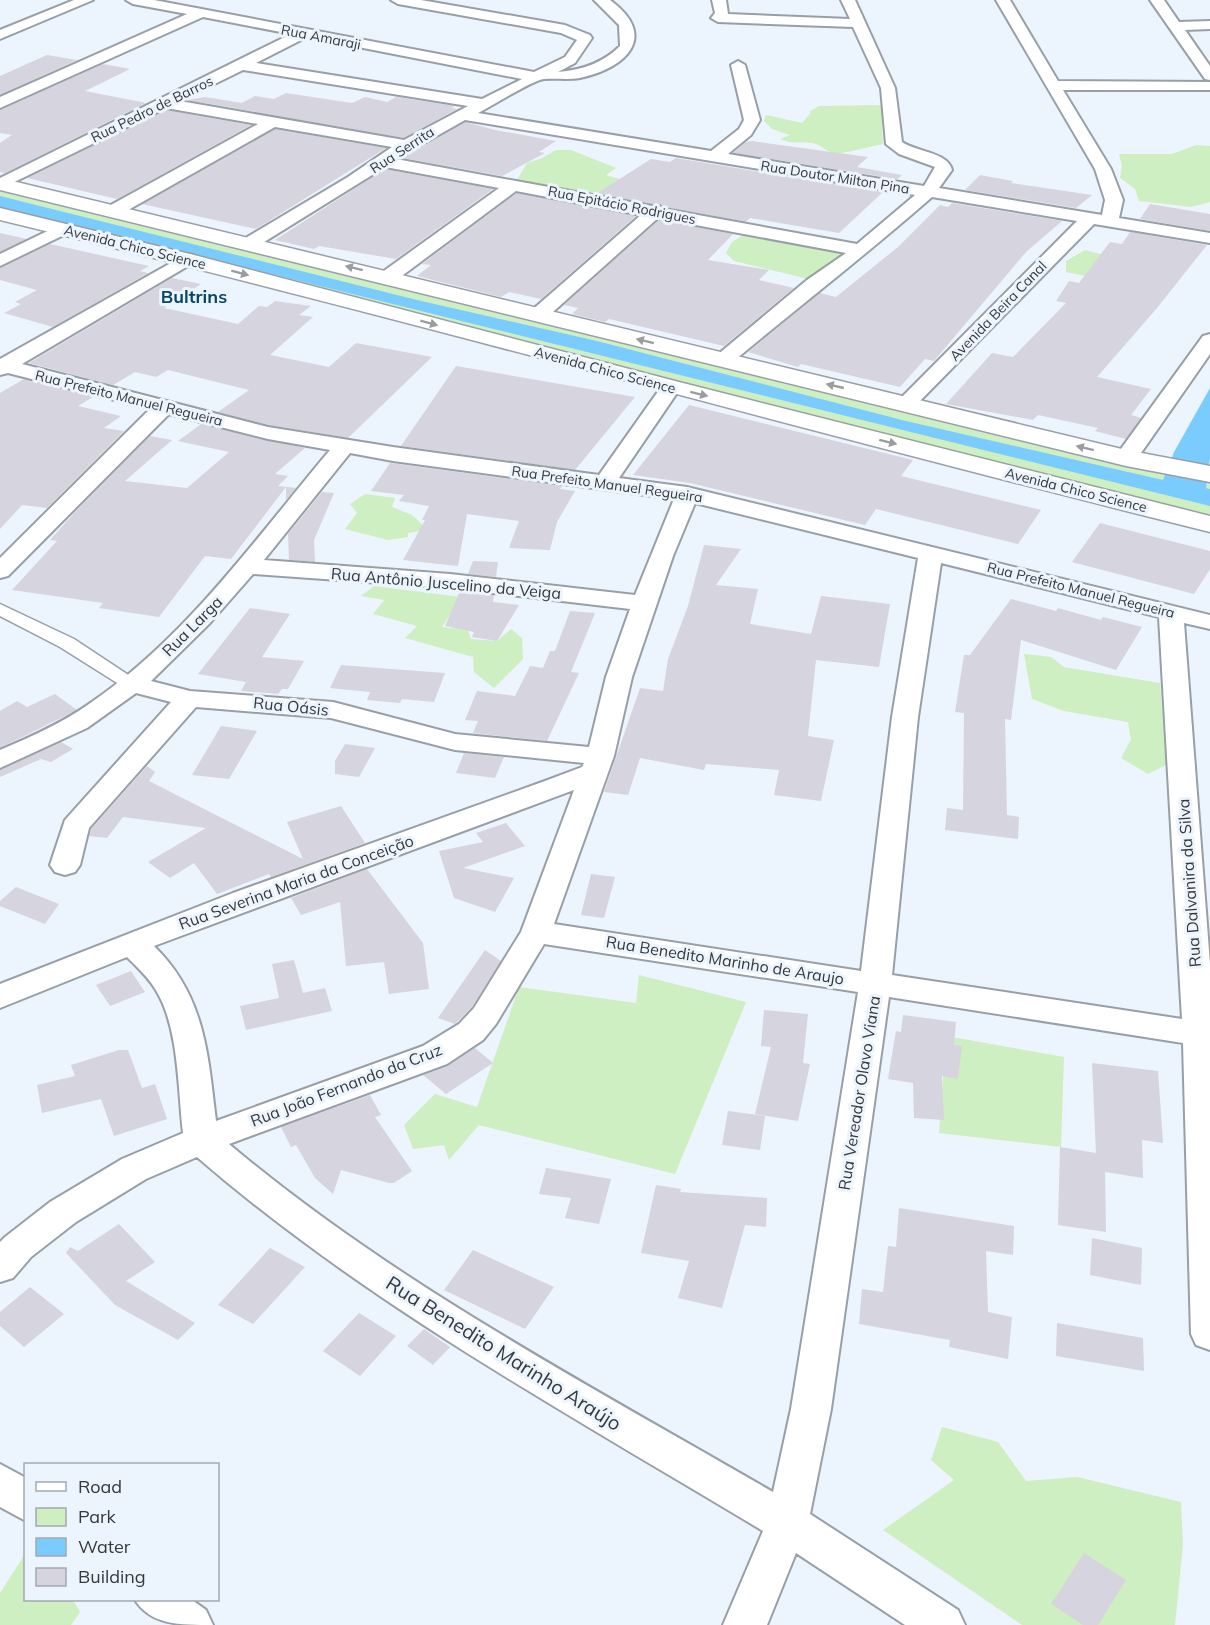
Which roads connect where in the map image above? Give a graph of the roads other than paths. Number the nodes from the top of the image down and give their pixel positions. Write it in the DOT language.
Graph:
graph roads {
  1 [pos="86,0"];
  2 [pos="398,0"];
  3 [pos="601,0"];
  4 [pos="719,0"];
  5 [pos="848,0"];
  6 [pos="1003,0"];
  7 [pos="1157,0"];
  8 [pos="142,1"];
  9 [pos="201,14"];
  10 [pos="857,23"];
  11 [pos="1210,25"];
  12 [pos="1178,26"];
  13 [pos="303,34"];
  14 [pos="0,35"];
  15 [pos="241,65"];
  16 [pos="738,65"];
  17 [pos="538,76"];
  18 [pos="1210,76"];
  19 [pos="1052,85"];
  20 [pos="1210,86"];
  21 [pos="0,103"];
  22 [pos="165,103"];
  23 [pos="482,104"];
  24 [pos="460,115"];
  25 [pos="274,121"];
  26 [pos="406,146"];
  27 [pos="713,158"];
  28 [pos="384,162"];
  29 [pos="0,184"];
  30 [pos="514,185"];
  31 [pos="927,193"];
  32 [pos="115,210"];
  33 [pos="657,210"];
  34 [pos="0,214"];
  35 [pos="1089,219"];
  36 [pos="1109,222"];
  37 [pos="62,229"];
  38 [pos="1210,238"];
  39 [pos="250,243"];
  40 [pos="861,250"];
  41 [pos="187,260"];
  42 [pos="0,261"];
  43 [pos="388,277"];
  44 [pos="538,315"];
  45 [pos="1210,340"];
  46 [pos="723,360"];
  47 [pos="1,367"];
  48 [pos="671,387"];
  49 [pos="908,403"];
  50 [pos="164,407"];
  51 [pos="345,446"];
  52 [pos="1126,458"];
  53 [pos="1210,474"];
  54 [pos="605,482"];
  55 [pos="687,494"];
  56 [pos="1210,524"];
  57 [pos="931,552"];
  58 [pos="246,566"];
  59 [pos="0,571"];
  60 [pos="645,603"];
  61 [pos="0,609"];
  62 [pos="1171,613"];
  63 [pos="1210,622"];
  64 [pos="132,684"];
  65 [pos="189,699"];
  66 [pos="0,760"];
  67 [pos="597,764"];
  68 [pos="64,865"];
  69 [pos="536,932"];
  70 [pos="131,943"];
  71 [pos="875,983"];
  72 [pos="0,997"];
  73 [pos="1205,1034"];
  74 [pos="201,1140"];
  75 [pos="0,1267"];
  76 [pos="1209,1292"];
  77 [pos="1210,1334"];
  78 [pos="0,1483"];
  79 [pos="24,1501"];
  80 [pos="787,1523"];
  81 [pos="160,1601"];
  82 [pos="191,1625"];
  83 [pos="745,1625"];
  84 [pos="943,1625"];
  1 -- 14 [label="street"];
  2 -- 17 [label="street, Rua Serrita"];
  3 -- 17 [label="street"];
  4 -- 10 [label="street"];
  5 -- 10 [label="street"];
  6 -- 19 [label="street"];
  7 -- 12 [label="street"];
  8 -- 9 [label="street, Rua Amaraji"];
  9 -- 13 [label="street, Rua Amaraji"];
  9 -- 21 [label="street"];
  10 -- 31 [label="street"];
  11 -- 12 [label="street"];
  12 -- 18 [label="street"];
  13 -- 15 [label="street, Rua Pedro de Barros"];
  13 -- 17 [label="street, Rua Amaraji"];
  15 -- 22 [label="street, Rua Pedro de Barros"];
  15 -- 23 [label="street"];
  16 -- 27 [label="street"];
  17 -- 23 [label="street, Rua Serrita"];
  19 -- 20 [label="street"];
  19 -- 36 [label="street"];
  22 -- 25 [label="street"];
  22 -- 29 [label="street, Rua Pedro de Barros"];
  23 -- 24 [label="street, Rua Serrita"];
  24 -- 26 [label="street, Rua Serrita"];
  24 -- 27 [label="street, Rua Doutor Milton Pina"];
  25 -- 26 [label="street"];
  25 -- 32 [label="street"];
  26 -- 28 [label="street, Rua Serrita"];
  27 -- 31 [label="street, Rua Doutor Milton Pina"];
  28 -- 30 [label="street, Rua Epitácio Rodrigues"];
  28 -- 39 [label="street, Rua Serrita"];
  29 -- 32 [label="main road, Avenida Chico Science"];
  30 -- 33 [label="street, Rua Epitácio Rodrigues"];
  30 -- 43 [label="street"];
  31 -- 35 [label="street, Rua Doutor Milton Pina"];
  31 -- 40 [label="street"];
  32 -- 39 [label="main road, Avenida Chico Science"];
  33 -- 40 [label="street, Rua Epitácio Rodrigues"];
  33 -- 44 [label="street"];
  34 -- 37 [label="main road, Avenida Chico Science"];
  35 -- 36 [label="street, Rua Doutor Milton Pina"];
  35 -- 49 [label="street, Avenida Beira Canal"];
  36 -- 38 [label="street, Rua Doutor Milton Pina"];
  37 -- 41 [label="main road, Avenida Chico Science"];
  37 -- 42 [label="street"];
  43 -- 39 [label="main road, Avenida Chico Science, one-way"];
  40 -- 46 [label="street"];
  41 -- 47 [label="street"];
  41 -- 48 [label="main road, Avenida Chico Science, one-way"];
  43 -- 44 [label="main road, Avenida Chico Science"];
  46 -- 44 [label="main road, Avenida Chico Science, one-way"];
  45 -- 52 [label="street"];
  49 -- 46 [label="main road, Avenida Chico Science, one-way"];
  47 -- 50 [label="street, Rua Prefeito Manuel Regueira"];
  48 -- 54 [label="street"];
  48 -- 56 [label="main road, Avenida Chico Science, one-way"];
  52 -- 49 [label="main road, Avenida Chico Science, one-way"];
  50 -- 51 [label="street, Rua Prefeito Manuel Regueira"];
  50 -- 59 [label="street"];
  51 -- 54 [label="street, Rua Prefeito Manuel Regueira"];
  51 -- 58 [label="street, Rua Larga"];
  52 -- 53 [label="main road, Avenida Chico Science"];
  54 -- 55 [label="street, Rua Prefeito Manuel Regueira"];
  55 -- 57 [label="street, Rua Prefeito Manuel Regueira"];
  55 -- 60 [label="street, Rua João Fernando da Cruz"];
  57 -- 62 [label="street, Rua Prefeito Manuel Regueira"];
  57 -- 71 [label="street, Rua Vereador Olavo Viana"];
  58 -- 60 [label="street, Rua Antônio Juscelino da Veiga"];
  58 -- 64 [label="street, Rua Larga"];
  60 -- 67 [label="street, Rua João Fernando da Cruz"];
  61 -- 64 [label="street, Rua Oásis"];
  62 -- 63 [label="street, Rua Prefeito Manuel Regueira"];
  62 -- 73 [label="street, Rua Dalvanira da Silva"];
  64 -- 65 [label="street, Rua Oásis"];
  64 -- 66 [label="street, Rua Larga"];
  65 -- 67 [label="street, Rua Oásis"];
  65 -- 68 [label="street"];
  67 -- 69 [label="street, Rua João Fernando da Cruz"];
  67 -- 70 [label="street, Rua Severina Maria da Conceição"];
  69 -- 71 [label="street, Rua Benedito Marinho de Araujo"];
  69 -- 74 [label="street, Rua João Fernando da Cruz"];
  70 -- 72 [label="street, Rua Severina Maria da Conceição"];
  70 -- 74 [label="street"];
  71 -- 73 [label="street, Rua Benedito Marinho de Araujo"];
  71 -- 80 [label="street, Rua Vereador Olavo Viana"];
  73 -- 76 [label="street, Rua Dalvanira da Silva"];
  74 -- 75 [label="street, Rua João Fernando da Cruz"];
  74 -- 80 [label="street, Rua Benedito Marinho Araújo"];
  76 -- 77 [label="street, Rua Dalvanira da Silva"];
  78 -- 79 [label="street"];
  80 -- 83 [label="street, Rua Vereador Olavo Viana"];
  80 -- 84 [label="street, Rua Benedito Marinho Araújo"];
  81 -- 82 [label="street"];
}
